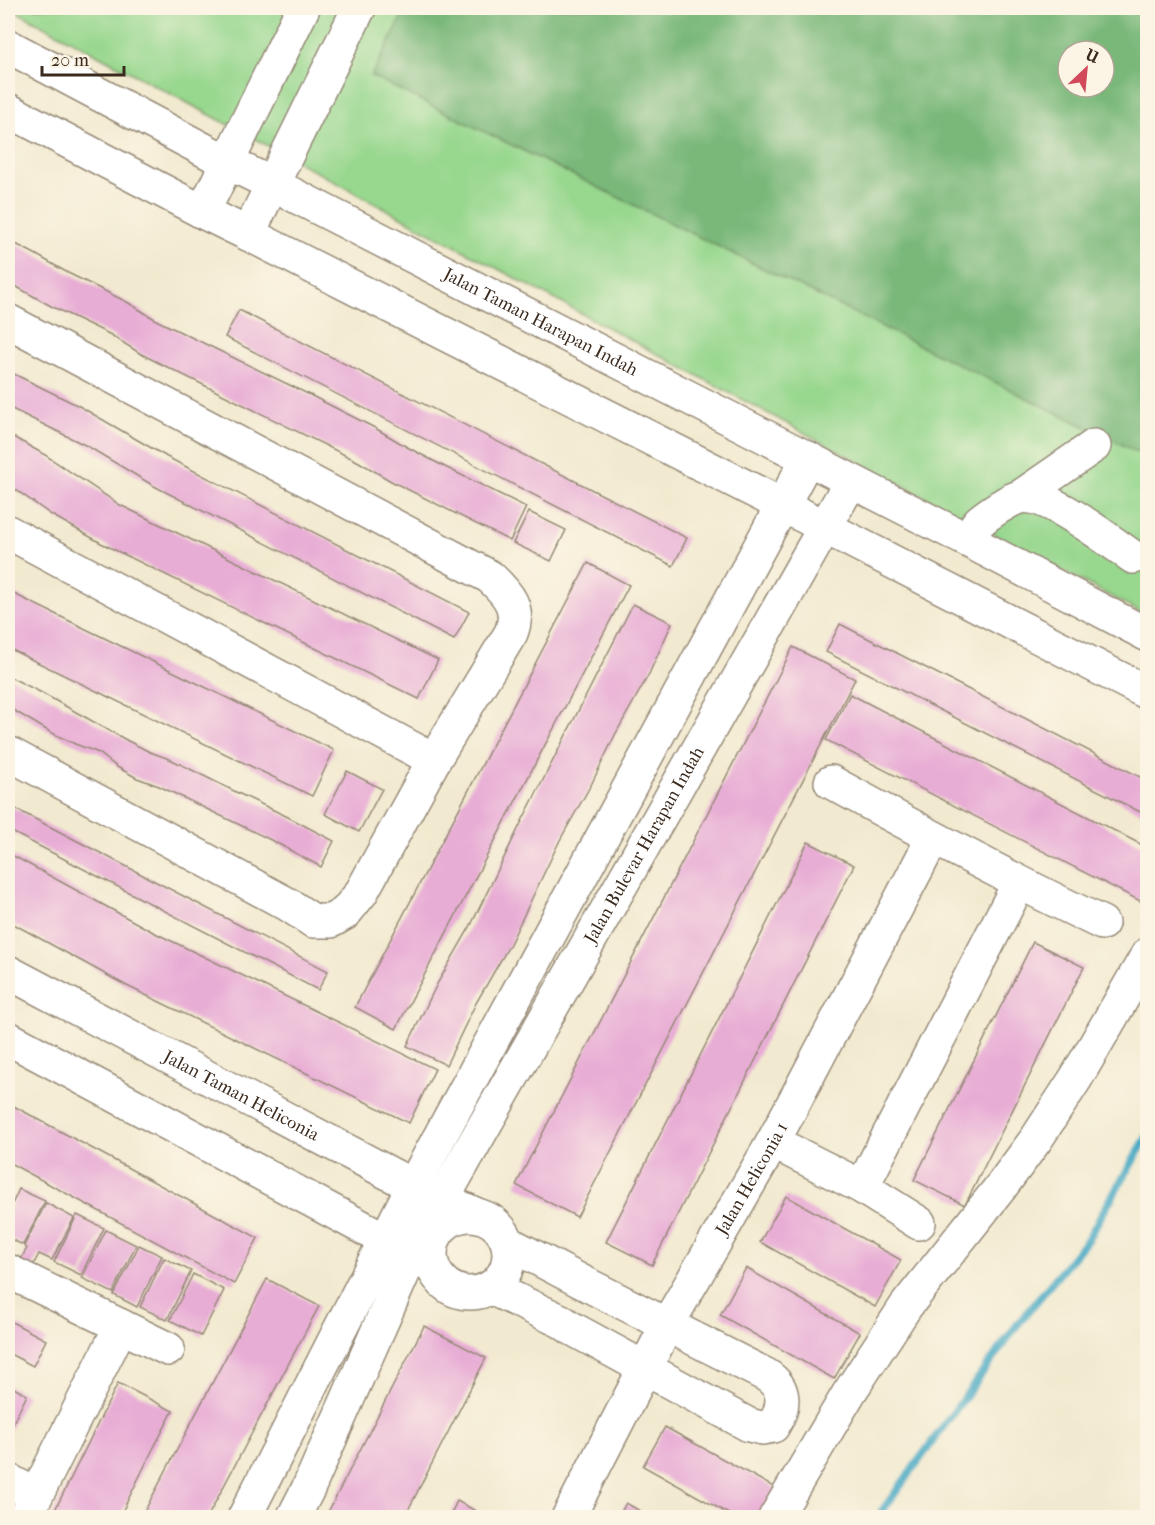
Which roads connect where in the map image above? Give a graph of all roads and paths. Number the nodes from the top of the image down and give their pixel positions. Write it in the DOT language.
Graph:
graph roads {
  1 [pos="303,8"];
  2 [pos="359,8"];
  3 [pos="8,46"];
  4 [pos="8,110"];
  5 [pos="227,162"];
  6 [pos="272,184"];
  7 [pos="203,212"];
  8 [pos="248,234"];
  9 [pos="8,321"];
  10 [pos="1094,446"];
  11 [pos="808,458"];
  12 [pos="851,480"];
  13 [pos="1020,497"];
  14 [pos="782,505"];
  15 [pos="825,527"];
  16 [pos="8,532"];
  17 [pos="967,540"];
  18 [pos="1133,557"];
  19 [pos="1148,635"];
  20 [pos="1148,693"];
  21 [pos="8,753"];
  22 [pos="434,760"];
  23 [pos="831,782"];
  24 [pos="933,838"];
  25 [pos="1019,883"];
  26 [pos="1102,923"];
  27 [pos="1148,954"];
  28 [pos="8,972"];
  29 [pos="8,1038"];
  30 [pos="773,1142"];
  31 [pos="413,1186"];
  32 [pos="862,1187"];
  33 [pos="442,1200"];
  34 [pos="477,1215"];
  35 [pos="919,1223"];
  36 [pos="508,1243"];
  37 [pos="410,1251"];
  38 [pos="8,1271"];
  39 [pos="592,1287"];
  40 [pos="491,1288"];
  41 [pos="667,1325"];
  42 [pos="121,1326"];
  43 [pos="571,1328"];
  44 [pos="168,1349"];
  45 [pos="645,1368"];
  46 [pos="23,1498"];
  47 [pos="244,1518"];
  48 [pos="293,1518"];
  49 [pos="568,1518"];
  50 [pos="775,1518"];
  1 -- 5 [label="street"];
  2 -- 6 [label="street"];
  3 -- 5 [label="street"];
  4 -- 7 [label="street"];
  5 -- 6 [label="street, Jalan Taman Harapan Indah"];
  5 -- 7 [label="street"];
  6 -- 8 [label="street"];
  6 -- 11 [label="street, Jalan Taman Harapan Indah"];
  7 -- 8 [label="street"];
  8 -- 14 [label="street"];
  9 -- 22 [label="street"];
  10 -- 13 [label="street"];
  11 -- 12 [label="street"];
  11 -- 14 [label="street, Jalan Bulevar Harapan Indah"];
  12 -- 15 [label="street, Jalan Bulevar Harapan Indah"];
  12 -- 17 [label="street"];
  13 -- 17 [label="street"];
  13 -- 18 [label="street"];
  14 -- 15 [label="street"];
  14 -- 31 [label="street, Jalan Bulevar Harapan Indah"];
  15 -- 20 [label="street"];
  15 -- 33 [label="street, Jalan Bulevar Harapan Indah"];
  16 -- 22 [label="street"];
  17 -- 19 [label="street"];
  21 -- 22 [label="street"];
  23 -- 24 [label="street"];
  24 -- 25 [label="street"];
  24 -- 30 [label="street, Jalan Heliconia 1"];
  25 -- 26 [label="street"];
  25 -- 32 [label="street"];
  27 -- 50 [label="street"];
  28 -- 31 [label="street, Jalan Taman Heliconia"];
  29 -- 37 [label="street"];
  30 -- 32 [label="street"];
  30 -- 41 [label="street, Jalan Heliconia 1"];
  31 -- 33 [label="street, Jalan Taman Heliconia"];
  31 -- 37 [label="street, Jalan Bulevar Harapan Indah"];
  32 -- 35 [label="street"];
  33 -- 34 [label="street, Jalan Taman Heliconia"];
  33 -- 37 [label="street, Jalan Bulevar Harapan Indah"];
  34 -- 36 [label="street, Jalan Taman Heliconia"];
  34 -- 37 [label="street"];
  36 -- 39 [label="street"];
  36 -- 40 [label="street"];
  37 -- 40 [label="street"];
  37 -- 47 [label="street"];
  37 -- 48 [label="street"];
  38 -- 42 [label="street"];
  39 -- 41 [label="street"];
  39 -- 43 [label="street"];
  40 -- 43 [label="street"];
  41 -- 45 [label="street, Jalan Heliconia 1"];
  41 -- 45 [label="street"];
  42 -- 44 [label="street"];
  42 -- 46 [label="street"];
  43 -- 45 [label="street"];
  45 -- 49 [label="street, Jalan Heliconia 1"];
}
